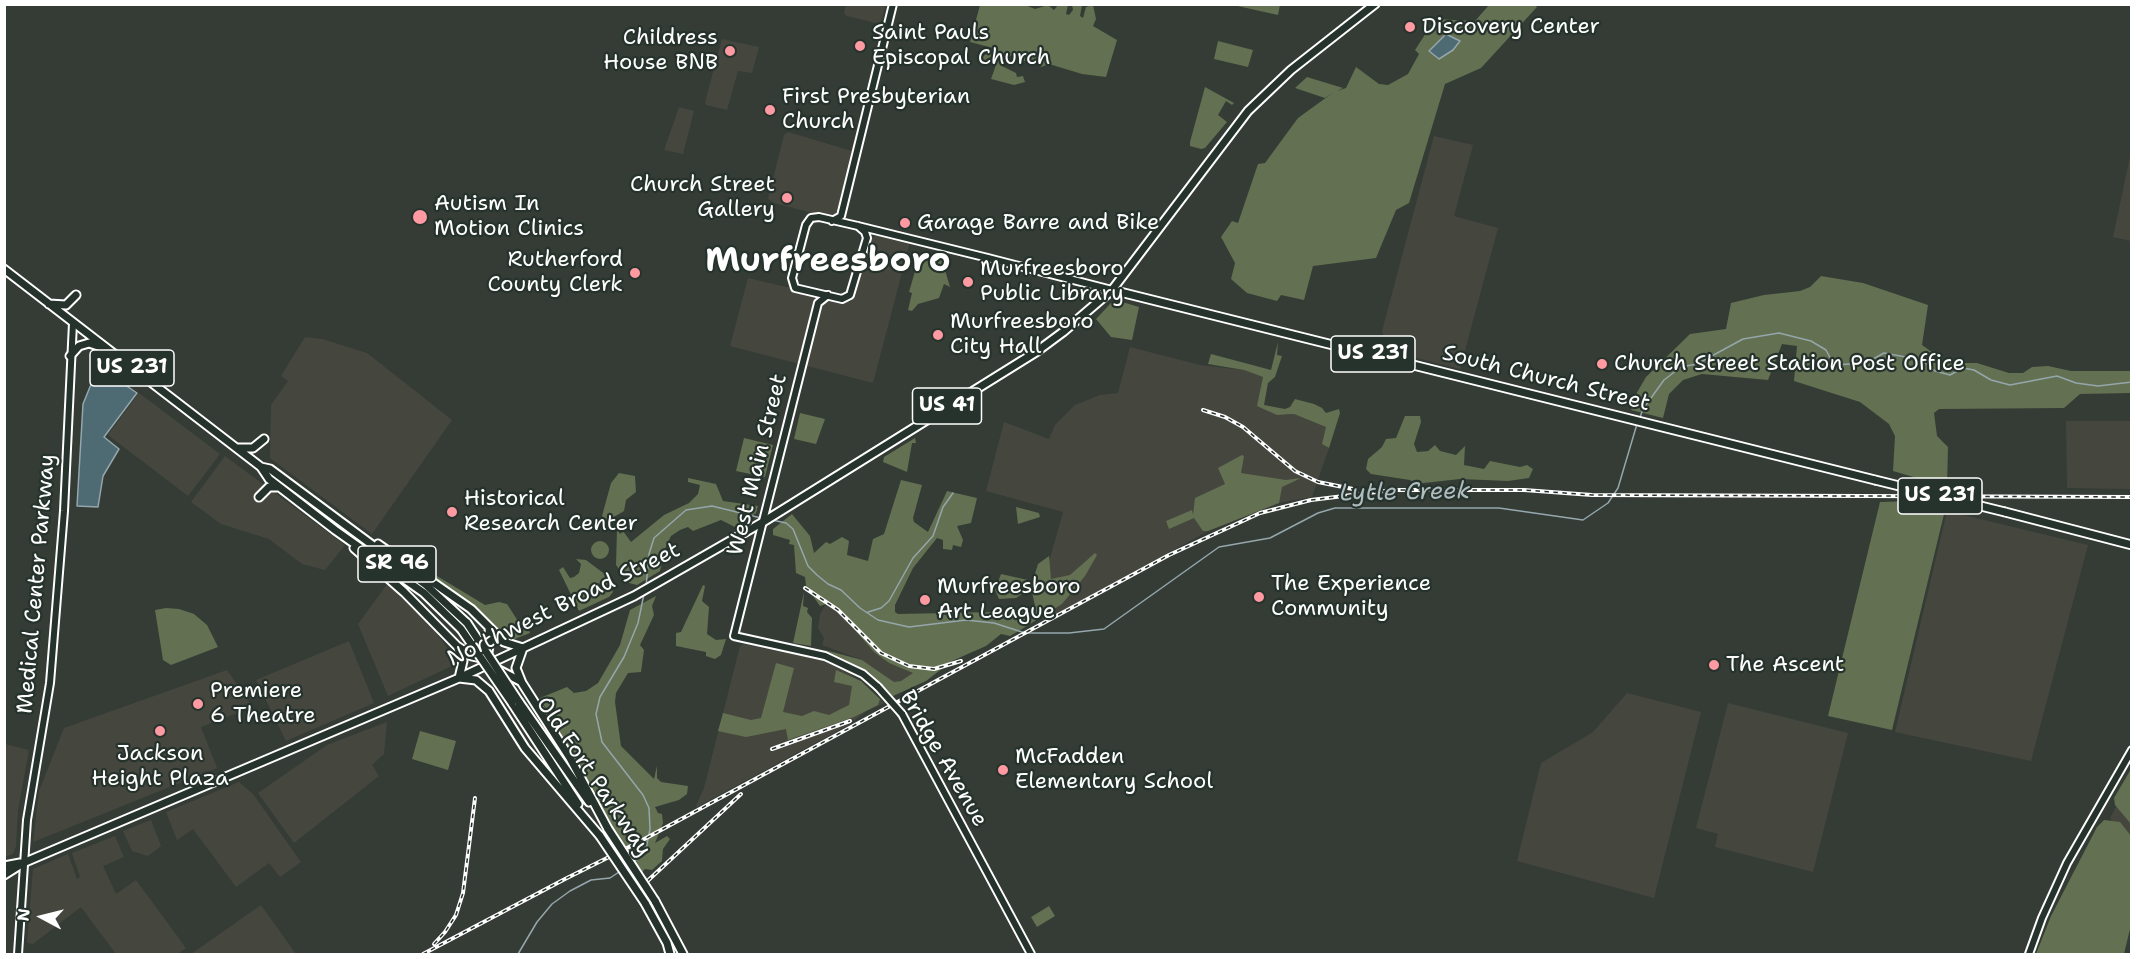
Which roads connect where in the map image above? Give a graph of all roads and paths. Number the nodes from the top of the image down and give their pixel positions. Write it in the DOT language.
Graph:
graph roads {
  1 [pos="893,4"];
  2 [pos="1375,4"];
  3 [pos="841,216"];
  4 [pos="832,221"];
  5 [pos="846,224"];
  6 [pos="858,226"];
  7 [pos="4,269"];
  8 [pos="1112,290"];
  9 [pos="812,291"];
  10 [pos="828,295"];
  11 [pos="76,296"];
  12 [pos="48,303"];
  13 [pos="818,303"];
  14 [pos="73,323"];
  15 [pos="106,348"];
  16 [pos="70,356"];
  17 [pos="264,439"];
  18 [pos="235,447"];
  19 [pos="261,467"];
  20 [pos="280,487"];
  21 [pos="259,497"];
  22 [pos="323,509"];
  23 [pos="759,526"];
  24 [pos="335,530"];
  25 [pos="2132,545"];
  26 [pos="464,626"];
  27 [pos="489,628"];
  28 [pos="734,636"];
  29 [pos="457,646"];
  30 [pos="523,648"];
  31 [pos="503,657"];
  32 [pos="487,660"];
  33 [pos="481,667"];
  34 [pos="496,668"];
  35 [pos="459,678"];
  36 [pos="522,683"];
  37 [pos="495,700"];
  38 [pos="516,702"];
  39 [pos="2132,750"];
  40 [pos="608,828"];
  41 [pos="600,836"];
  42 [pos="23,862"];
  43 [pos="4,866"];
  44 [pos="4,875"];
  45 [pos="18,954"];
  46 [pos="670,954"];
  47 [pos="683,954"];
  48 [pos="1031,954"];
  49 [pos="2029,954"];
  1 -- 3 [label="street"];
  2 -- 8 [label="main road, US 41"];
  3 -- 4 [label="street"];
  3 -- 5 [label="street"];
  4 -- 5 [label="street"];
  4 -- 9 [label="street"];
  5 -- 6 [label="street, South Church Street"];
  6 -- 8 [label="street, South Church Street"];
  6 -- 10 [label="street"];
  7 -- 12 [label="main road, US 231"];
  8 -- 23 [label="main road, Northwest Broad Street / US 41"];
  8 -- 25 [label="main road, South Church Street / US 231, bridge"];
  9 -- 10 [label="street"];
  9 -- 13 [label="street"];
  10 -- 13 [label="street"];
  11 -- 12 [label="main road"];
  12 -- 14 [label="main road, US 231"];
  13 -- 23 [label="street, West Main Street"];
  14 -- 15 [label="main road, US 231"];
  14 -- 16 [label="street, Medical Center Parkway"];
  15 -- 16 [label="main road"];
  15 -- 18 [label="main road, US 231"];
  16 -- 42 [label="street, Medical Center Parkway"];
  17 -- 18 [label="main road"];
  18 -- 19 [label="main road, US 231"];
  19 -- 20 [label="main road, SR 96"];
  19 -- 22 [label="main road, SR 96"];
  20 -- 21 [label="main road"];
  20 -- 24 [label="main road, SR 96"];
  22 -- 26 [label="main road, SR 96"];
  22 -- 27 [label="main road"];
  23 -- 28 [label="street, West Main Street"];
  23 -- 30 [label="main road, Northwest Broad Street / US 41"];
  24 -- 26 [label="main road, SR 96"];
  24 -- 29 [label="main road"];
  26 -- 38 [label="main road, Old Fort Parkway / SR 96, bridge"];
  27 -- 30 [label="main road"];
  27 -- 32 [label="main road"];
  28 -- 48 [label="street, Bridge Avenue, bridge"];
  29 -- 32 [label="main road"];
  29 -- 35 [label="main road"];
  30 -- 31 [label="main road, Northwest Broad Street / US 41"];
  30 -- 36 [label="main road"];
  31 -- 32 [label="main road"];
  31 -- 33 [label="main road, Northwest Broad Street / US 41"];
  31 -- 34 [label="main road"];
  32 -- 33 [label="main road"];
  33 -- 34 [label="main road"];
  33 -- 35 [label="main road, Northwest Broad Street / US 41"];
  34 -- 36 [label="main road"];
  34 -- 37 [label="main road"];
  35 -- 37 [label="main road"];
  35 -- 42 [label="main road, Northwest Broad Street / US 41"];
  36 -- 40 [label="main road"];
  37 -- 41 [label="main road"];
  38 -- 40 [label="main road, Old Fort Parkway / SR 96"];
  38 -- 41 [label="main road, Old Fort Parkway / SR 96"];
  39 -- 49 [label="street"];
  40 -- 47 [label="main road, Old Fort Parkway / SR 96, bridge"];
  41 -- 46 [label="main road, Old Fort Parkway / SR 96, bridge"];
  42 -- 43 [label="main road, Northwest Broad Street / US 41"];
  42 -- 44 [label="main road, Northwest Broad Street / US 41"];
  42 -- 45 [label="street, Medical Center Parkway"];
}
